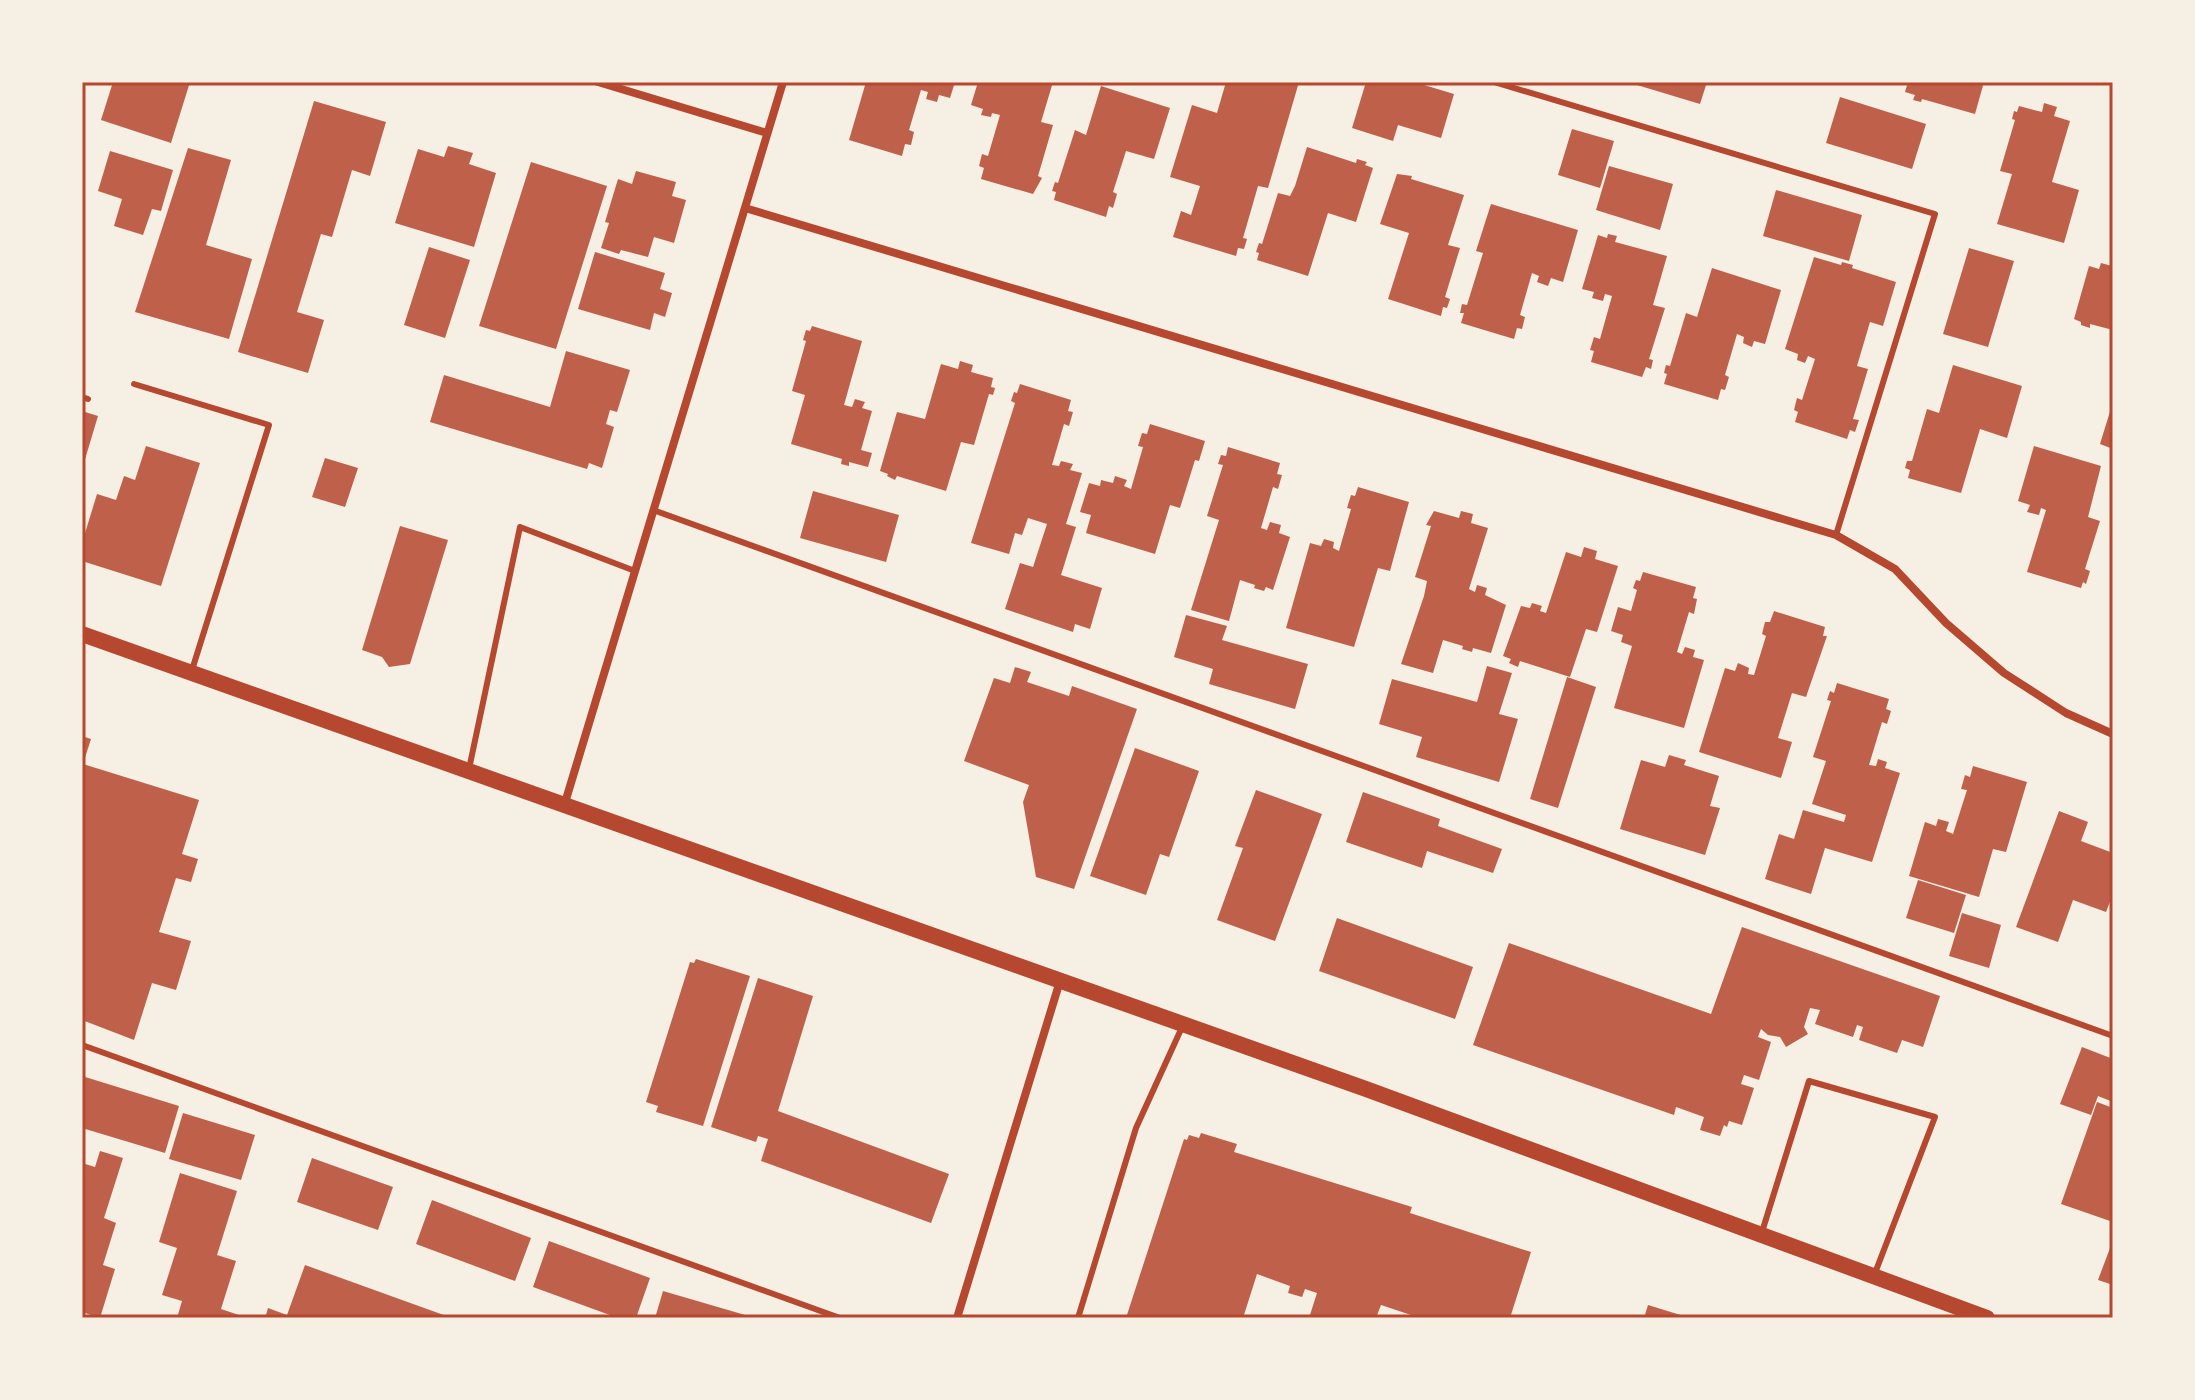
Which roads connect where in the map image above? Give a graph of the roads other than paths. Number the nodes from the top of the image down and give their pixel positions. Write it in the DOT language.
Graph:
graph roads {
  1 [pos="598,82"];
  2 [pos="783,82"];
  3 [pos="1494,82"];
  4 [pos="767,133"];
  5 [pos="745,208"];
  6 [pos="134,384"];
  7 [pos="653,510"];
  8 [pos="1836,535"];
  9 [pos="635,571"];
  10 [pos="82,634"];
  11 [pos="191,673"];
  12 [pos="2113,734"];
  13 [pos="469,772"];
  14 [pos="564,806"];
  15 [pos="1060,981"];
  16 [pos="1183,1024"];
  17 [pos="2113,1036"];
  18 [pos="82,1045"];
  19 [pos="1761,1234"];
  20 [pos="1873,1276"];
  21 [pos="840,1318"];
  22 [pos="957,1318"];
  23 [pos="1078,1318"];
  24 [pos="1987,1318"];
  1 -- 4 [label="street"];
  2 -- 4 [label="street"];
  3 -- 8 [label="lane"];
  4 -- 5 [label="street"];
  5 -- 7 [label="street"];
  5 -- 8 [label="street"];
  6 -- 11 [label="lane"];
  7 -- 9 [label="street"];
  7 -- 17 [label="lane"];
  8 -- 12 [label="street"];
  9 -- 13 [label="lane"];
  9 -- 14 [label="street"];
  10 -- 11 [label="main road"];
  11 -- 13 [label="main road"];
  13 -- 14 [label="main road"];
  14 -- 15 [label="main road"];
  15 -- 16 [label="main road"];
  15 -- 22 [label="street"];
  16 -- 19 [label="main road"];
  16 -- 23 [label="lane"];
  18 -- 21 [label="lane"];
  19 -- 20 [label="main road"];
  19 -- 20 [label="lane"];
  20 -- 24 [label="main road"];
}
